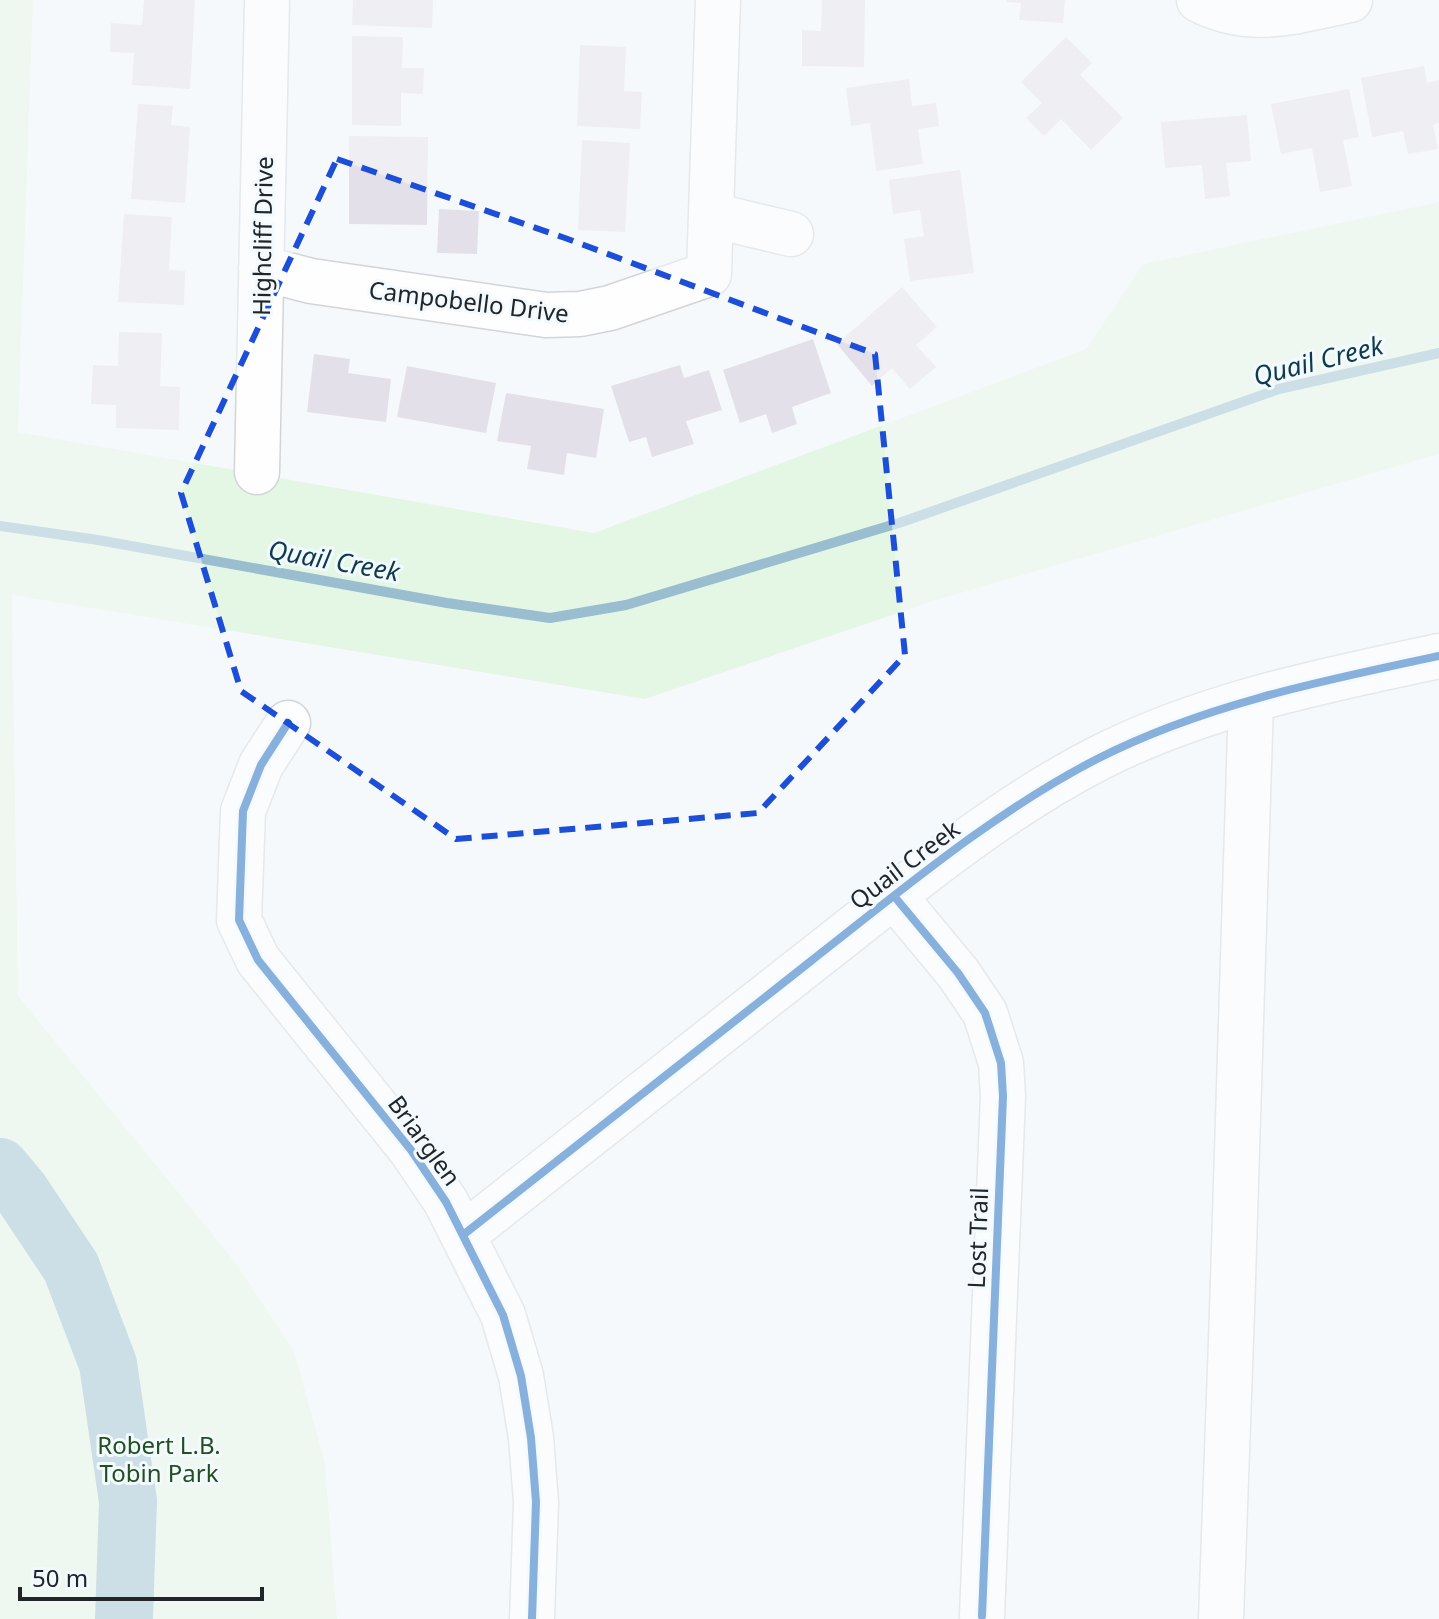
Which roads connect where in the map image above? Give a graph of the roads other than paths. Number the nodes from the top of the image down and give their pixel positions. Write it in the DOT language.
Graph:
graph roads {
  1 [pos="267,0"];
  2 [pos="718,0"];
  3 [pos="1199,0"];
  4 [pos="1350,0"];
  5 [pos="711,215"];
  6 [pos="791,234"];
  7 [pos="261,268"];
  8 [pos="257,472"];
  9 [pos="1439,656"];
  10 [pos="1251,701"];
  11 [pos="288,723"];
  12 [pos="894,896"];
  13 [pos="463,1235"];
  14 [pos="982,1616"];
  15 [pos="532,1619"];
  16 [pos="1221,1619"];
  1 -- 7 [label="street, Highcliff Drive"];
  2 -- 5 [label="street, Campobello Drive"];
  3 -- 4 [label="street"];
  5 -- 6 [label="street"];
  5 -- 7 [label="street, Campobello Drive"];
  7 -- 8 [label="street, Highcliff Drive"];
  9 -- 10 [label="street, Quail Creek"];
  10 -- 12 [label="street, Quail Creek"];
  10 -- 16 [label="street"];
  11 -- 13 [label="street, Briarglen"];
  12 -- 13 [label="street, Quail Creek"];
  12 -- 14 [label="street, Lost Trail"];
  13 -- 15 [label="street, Briarglen"];
}
